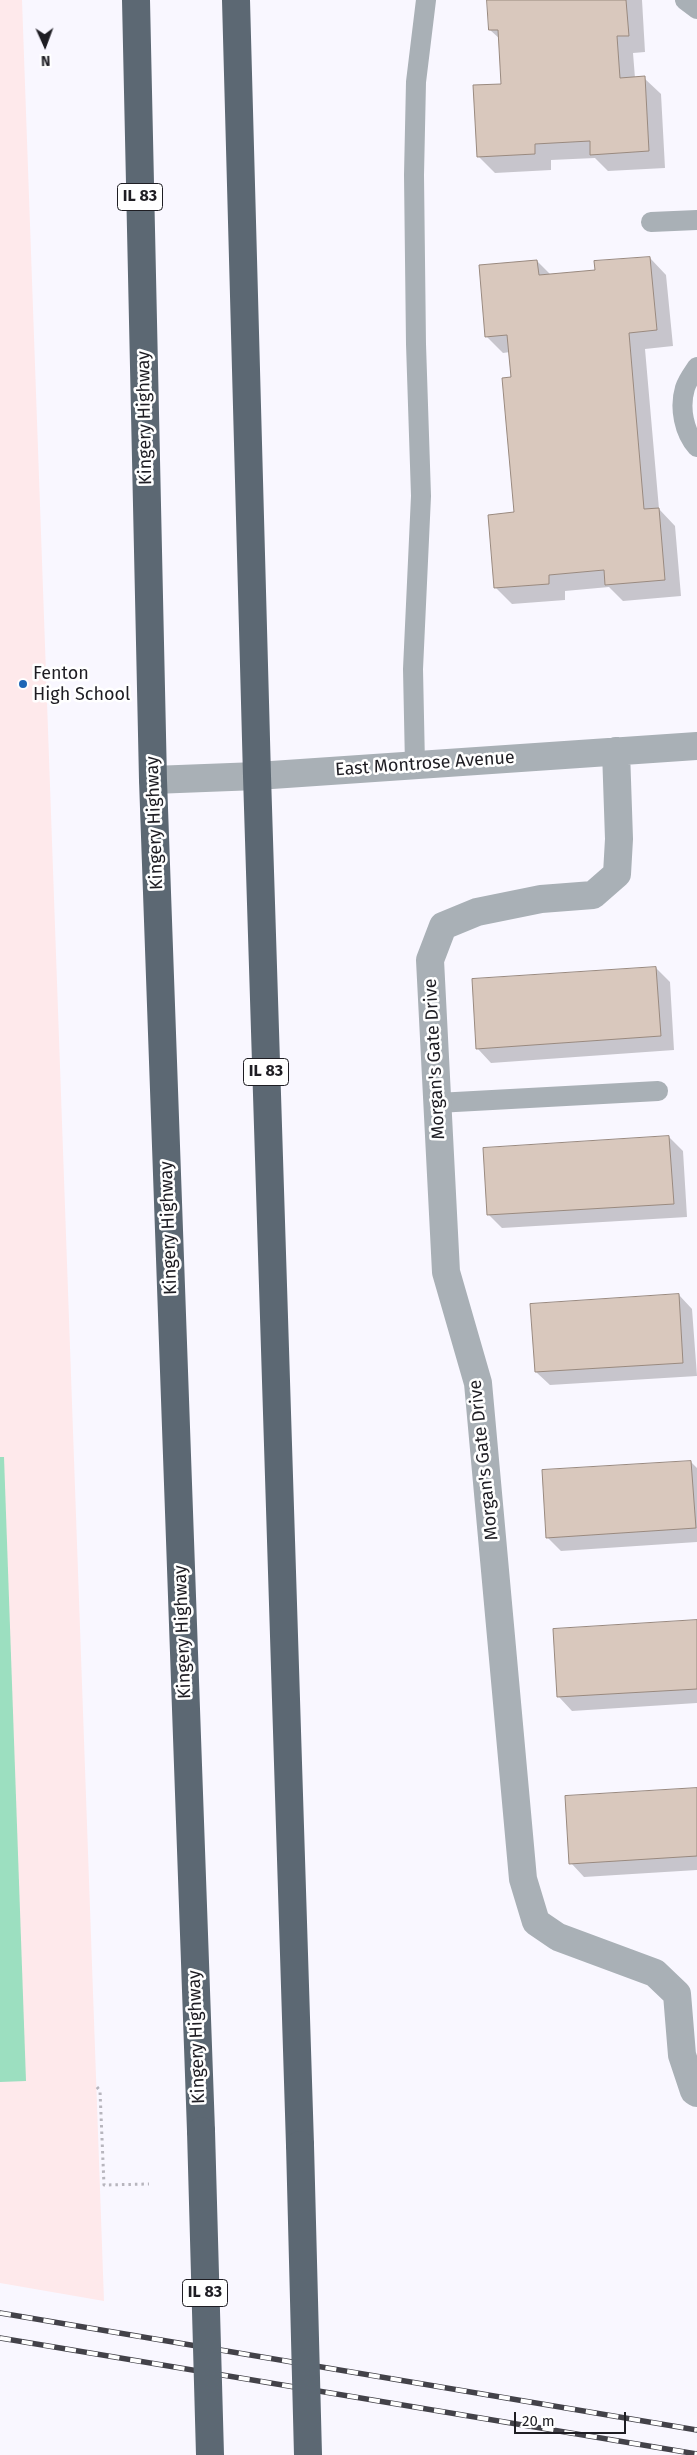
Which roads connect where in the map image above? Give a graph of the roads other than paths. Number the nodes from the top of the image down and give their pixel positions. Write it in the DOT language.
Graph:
graph roads {
  1 [pos="136,0"];
  2 [pos="236,0"];
  3 [pos="426,0"];
  4 [pos="685,0"];
  5 [pos="697,9"];
  6 [pos="697,220"];
  7 [pos="651,222"];
  8 [pos="697,367"];
  9 [pos="697,447"];
  10 [pos="697,746"];
  11 [pos="616,751"];
  12 [pos="415,765"];
  13 [pos="257,776"];
  14 [pos="153,780"];
  15 [pos="658,1091"];
  16 [pos="438,1104"];
  17 [pos="697,2092"];
  18 [pos="210,2455"];
  19 [pos="308,2455"];
  1 -- 14 [label="highway, Kingery Highway / IL 83"];
  2 -- 13 [label="highway, IL 83"];
  3 -- 12 [label="lane"];
  4 -- 5 [label="lane"];
  6 -- 7 [label="lane"];
  8 -- 9 [label="lane"];
  10 -- 11 [label="street, East Montrose Avenue"];
  11 -- 12 [label="street, East Montrose Avenue"];
  11 -- 16 [label="street, Morgan's Gate Drive"];
  12 -- 13 [label="street, East Montrose Avenue"];
  13 -- 14 [label="street, East Montrose Avenue"];
  13 -- 19 [label="highway, IL 83, bridge"];
  14 -- 18 [label="highway, Kingery Highway / IL 83, bridge"];
  15 -- 16 [label="lane"];
  16 -- 17 [label="street, Morgan's Gate Drive"];
}
